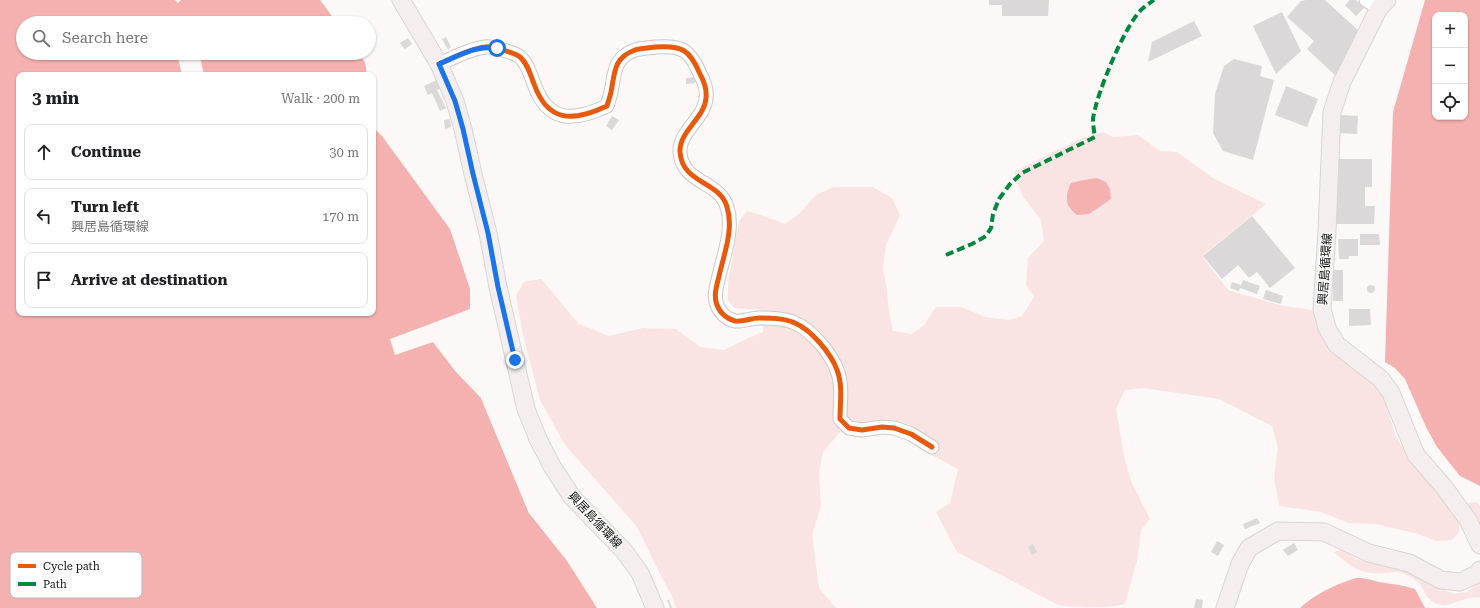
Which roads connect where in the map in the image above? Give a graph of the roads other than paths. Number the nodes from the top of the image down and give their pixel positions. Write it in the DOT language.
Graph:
graph roads {
  1 [pos="401,0"];
  2 [pos="1377,2"];
  3 [pos="439,64"];
  4 [pos="932,446"];
  5 [pos="1480,545"];
  6 [pos="1480,570"];
  7 [pos="655,608"];
  8 [pos="1225,608"];
  1 -- 3 [label="main road, 興居島循環線"];
  2 -- 5 [label="main road, 興居島循環線"];
  3 -- 4 [label="street"];
  3 -- 7 [label="main road, 興居島循環線"];
  6 -- 8 [label="main road"];
}
